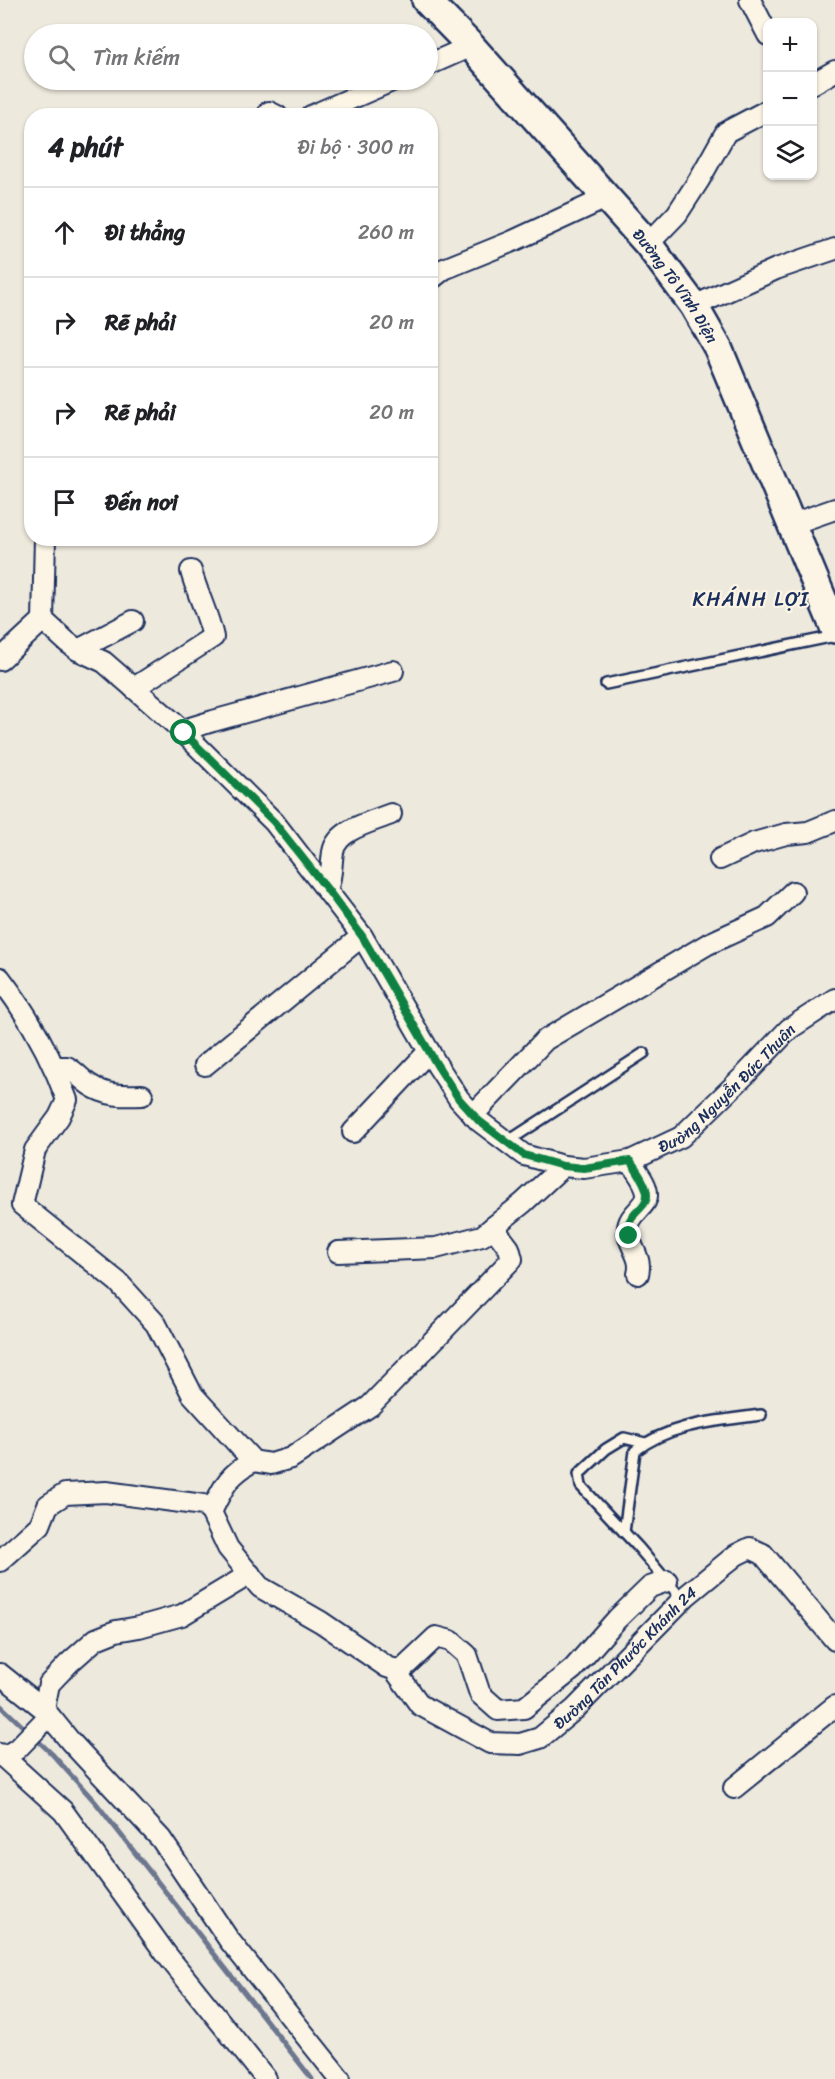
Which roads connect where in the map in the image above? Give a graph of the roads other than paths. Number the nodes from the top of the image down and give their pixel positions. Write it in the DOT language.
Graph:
graph roads {
  1 [pos="426,0"];
  2 [pos="750,0"];
  3 [pos="763,25"];
  4 [pos="471,46"];
  5 [pos="438,61"];
  6 [pos="835,71"];
  7 [pos="817,82"];
  8 [pos="371,90"];
  9 [pos="329,108"];
  10 [pos="763,113"];
  11 [pos="606,198"];
  12 [pos="648,244"];
  13 [pos="835,249"];
  14 [pos="438,274"];
  15 [pos="694,306"];
  16 [pos="835,509"];
  17 [pos="792,524"];
  18 [pos="45,546"];
  19 [pos="191,571"];
  20 [pos="44,620"];
  21 [pos="133,621"];
  22 [pos="835,629"];
  23 [pos="835,636"];
  24 [pos="78,650"];
  25 [pos="0,660"];
  26 [pos="393,672"];
  27 [pos="606,684"];
  28 [pos="134,688"];
  29 [pos="184,733"];
  30 [pos="391,814"];
  31 [pos="835,821"];
  32 [pos="720,859"];
  33 [pos="327,889"];
  34 [pos="793,892"];
  35 [pos="362,936"];
  36 [pos="0,978"];
  37 [pos="835,999"];
  38 [pos="429,1051"];
  39 [pos="644,1053"];
  40 [pos="205,1065"];
  41 [pos="55,1067"];
  42 [pos="142,1095"];
  43 [pos="473,1115"];
  44 [pos="353,1132"];
  45 [pos="507,1142"];
  46 [pos="630,1161"];
  47 [pos="563,1166"];
  48 [pos="494,1227"];
  49 [pos="338,1252"];
  50 [pos="638,1274"];
  51 [pos="761,1415"];
  52 [pos="645,1443"];
  53 [pos="253,1461"];
  54 [pos="211,1512"];
  55 [pos="624,1532"];
  56 [pos="0,1561"];
  57 [pos="250,1575"];
  58 [pos="667,1581"];
  59 [pos="682,1599"];
  60 [pos="835,1641"];
  61 [pos="394,1669"];
  62 [pos="0,1674"];
  63 [pos="835,1706"];
  64 [pos="45,1716"];
  65 [pos="7,1753"];
  66 [pos="734,1788"];
  67 [pos="266,2079"];
  68 [pos="340,2079"];
  1 -- 4 [label="main road, Đường Tô Vĩnh Diện"];
  2 -- 3 [label="street"];
  4 -- 5 [label="street"];
  4 -- 11 [label="main road, Đường Tô Vĩnh Diện"];
  6 -- 7 [label="street"];
  8 -- 9 [label="street"];
  10 -- 12 [label="street"];
  11 -- 12 [label="main road, Đường Tô Vĩnh Diện"];
  11 -- 14 [label="street"];
  12 -- 15 [label="main road, Đường Tô Vĩnh Diện"];
  13 -- 15 [label="street"];
  15 -- 17 [label="main road, Đường Tô Vĩnh Diện"];
  16 -- 17 [label="street"];
  17 -- 22 [label="main road, Đường Tô Vĩnh Diện"];
  18 -- 20 [label="street"];
  19 -- 28 [label="street"];
  20 -- 24 [label="street, Đường Nguyễn Đức Thuận"];
  20 -- 25 [label="street"];
  21 -- 24 [label="street"];
  23 -- 27 [label="lane"];
  24 -- 28 [label="street, Đường Nguyễn Đức Thuận"];
  26 -- 29 [label="street"];
  28 -- 29 [label="street, Đường Nguyễn Đức Thuận"];
  29 -- 33 [label="street, Đường Nguyễn Đức Thuận"];
  30 -- 33 [label="street"];
  31 -- 32 [label="street"];
  33 -- 35 [label="street, Đường Nguyễn Đức Thuận"];
  34 -- 43 [label="street"];
  35 -- 38 [label="street, Đường Nguyễn Đức Thuận"];
  35 -- 40 [label="street"];
  36 -- 41 [label="street"];
  37 -- 46 [label="street, Đường Nguyễn Đức Thuận"];
  38 -- 43 [label="street, Đường Nguyễn Đức Thuận"];
  38 -- 44 [label="street"];
  39 -- 45 [label="lane"];
  41 -- 42 [label="street"];
  41 -- 53 [label="street"];
  43 -- 45 [label="street, Đường Nguyễn Đức Thuận"];
  45 -- 47 [label="street, Đường Nguyễn Đức Thuận"];
  46 -- 47 [label="street, Đường Nguyễn Đức Thuận"];
  46 -- 50 [label="street"];
  47 -- 48 [label="street"];
  48 -- 49 [label="street"];
  48 -- 53 [label="street"];
  51 -- 52 [label="lane"];
  52 -- 55 [label="lane"];
  52 -- 55 [label="lane"];
  53 -- 54 [label="street"];
  54 -- 56 [label="street"];
  54 -- 57 [label="street"];
  55 -- 58 [label="lane"];
  57 -- 61 [label="street"];
  57 -- 64 [label="street"];
  58 -- 59 [label="lane"];
  58 -- 61 [label="street"];
  59 -- 60 [label="street, Đường Tân Phước Khánh 24"];
  59 -- 61 [label="street, Đường Tân Phước Khánh 24"];
  62 -- 64 [label="street"];
  63 -- 66 [label="street"];
  64 -- 65 [label="street"];
  64 -- 68 [label="street"];
  65 -- 67 [label="street"];
}
